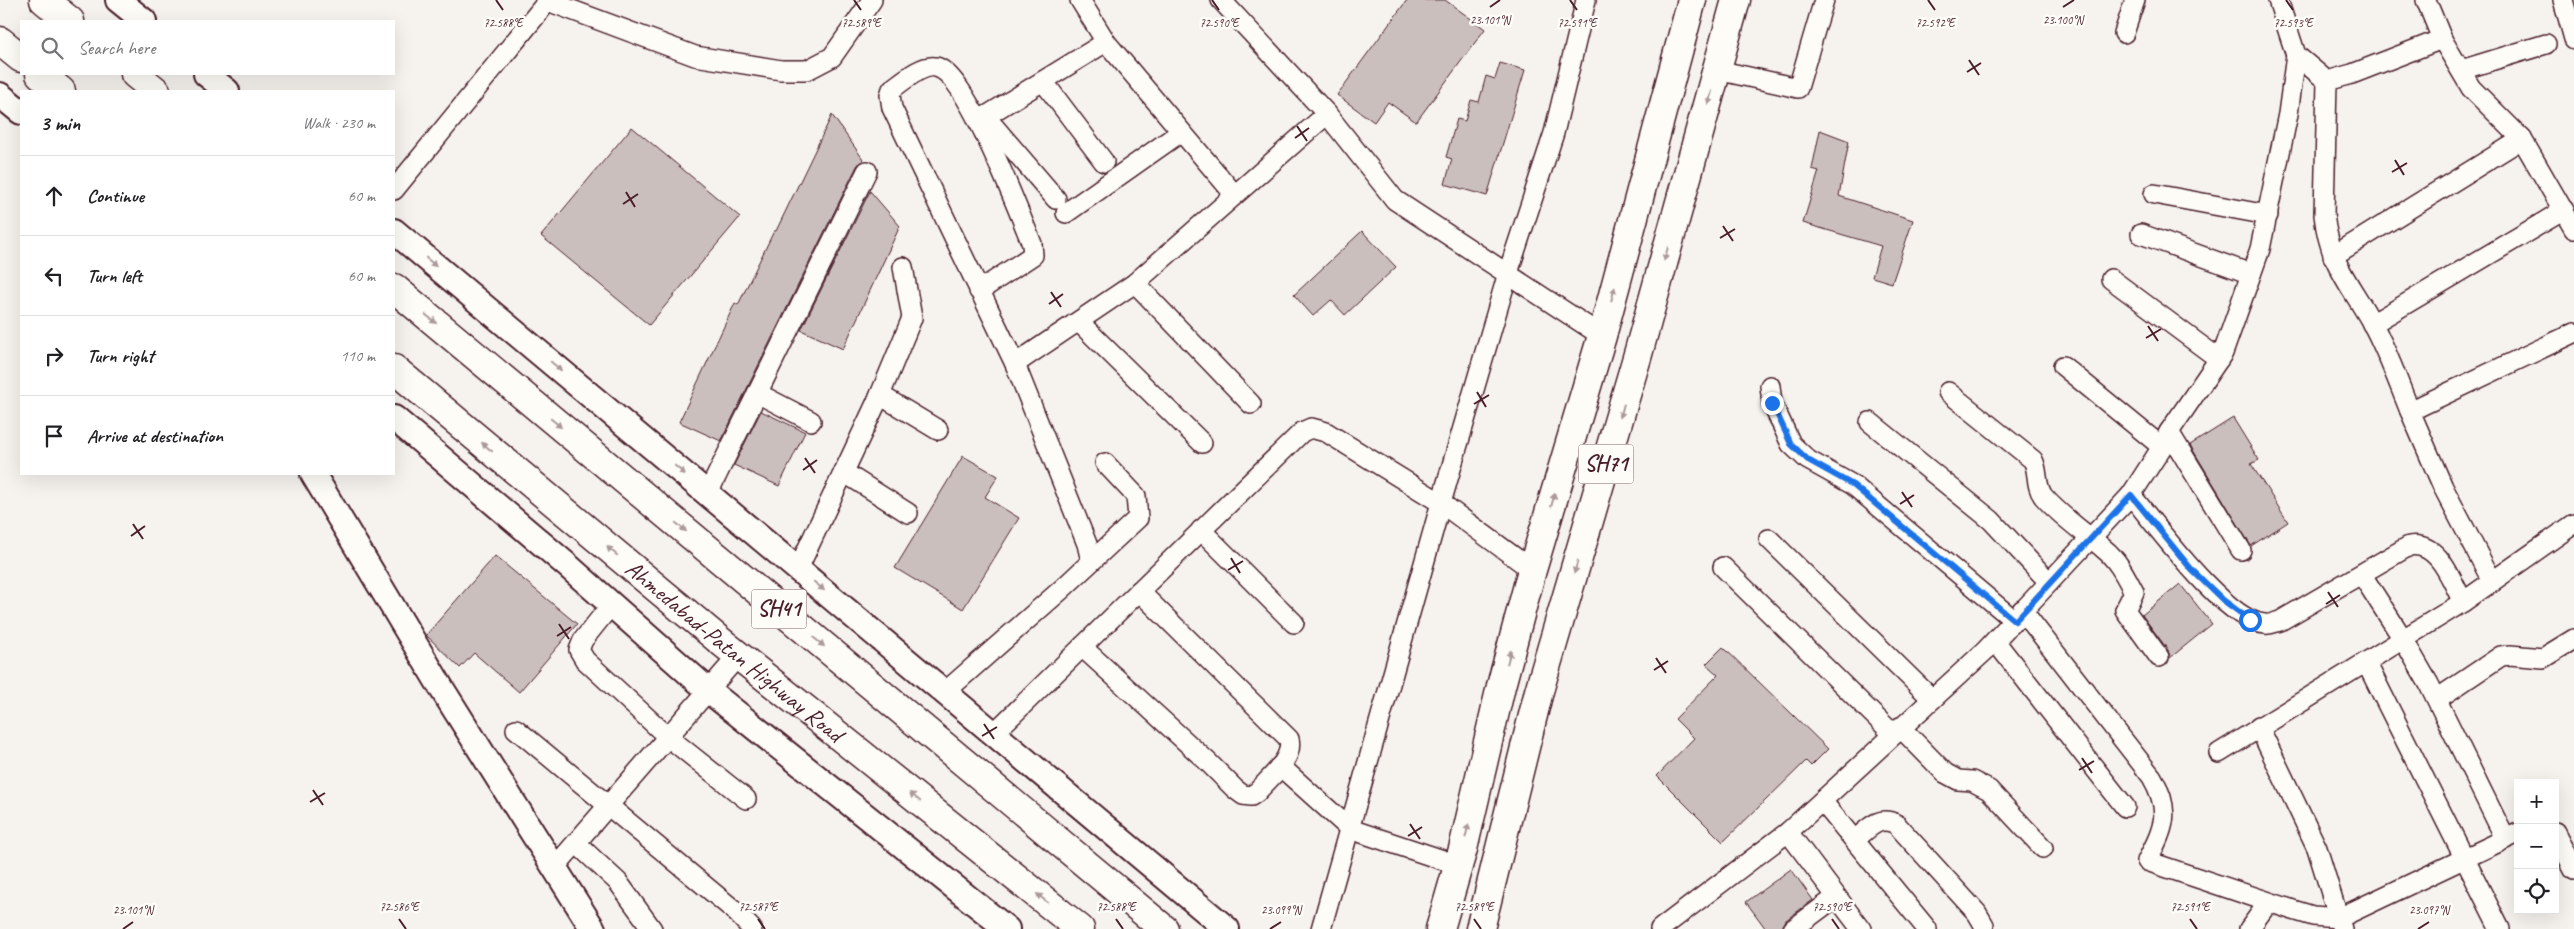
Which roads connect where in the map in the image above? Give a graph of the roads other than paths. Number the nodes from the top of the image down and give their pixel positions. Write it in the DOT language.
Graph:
graph roads {
  1 [pos="44,0"];
  2 [pos="118,0"];
  3 [pos="872,0"];
  4 [pos="1080,0"];
  5 [pos="1221,0"];
  6 [pos="1586,0"];
  7 [pos="1692,0"];
  8 [pos="1736,0"];
  9 [pos="1824,0"];
  10 [pos="2135,0"];
  11 [pos="2278,0"];
  12 [pos="2426,0"];
  13 [pos="2563,0"];
  14 [pos="546,1"];
  15 [pos="69,20"];
  16 [pos="143,20"];
  17 [pos="2124,33"];
  18 [pos="2442,39"];
  19 [pos="2574,39"];
  20 [pos="0,41"];
  21 [pos="1106,42"];
  22 [pos="2546,44"];
  23 [pos="2296,55"];
  24 [pos="20,57"];
  25 [pos="1718,70"];
  26 [pos="2461,70"];
  27 [pos="41,75"];
  28 [pos="136,75"];
  29 [pos="207,75"];
  30 [pos="1043,81"];
  31 [pos="2327,81"];
  32 [pos="60,90"];
  33 [pos="155,90"];
  34 [pos="226,90"];
  35 [pos="0,95"];
  36 [pos="20,111"];
  37 [pos="1327,114"];
  38 [pos="982,118"];
  39 [pos="1181,132"];
  40 [pos="2522,139"];
  41 [pos="1104,162"];
  42 [pos="867,171"];
  43 [pos="395,189"];
  44 [pos="1234,194"];
  45 [pos="2154,194"];
  46 [pos="2564,210"];
  47 [pos="2268,215"];
  48 [pos="2574,229"];
  49 [pos="395,232"];
  50 [pos="2141,234"];
  51 [pos="2333,256"];
  52 [pos="903,267"];
  53 [pos="1508,273"];
  54 [pos="2251,274"];
  55 [pos="2111,279"];
  56 [pos="1135,283"];
  57 [pos="395,289"];
  58 [pos="979,291"];
  59 [pos="1079,322"];
  60 [pos="2372,324"];
  61 [pos="2574,333"];
  62 [pos="1602,336"];
  63 [pos="2219,359"];
  64 [pos="1015,364"];
  65 [pos="2063,366"];
  66 [pos="395,369"];
  67 [pos="1770,386"];
  68 [pos="1948,392"];
  69 [pos="757,393"];
  70 [pos="880,395"];
  71 [pos="1251,404"];
  72 [pos="2410,411"];
  73 [pos="395,419"];
  74 [pos="811,421"];
  75 [pos="1870,422"];
  76 [pos="938,430"];
  77 [pos="2165,440"];
  78 [pos="1202,443"];
  79 [pos="1105,463"];
  80 [pos="844,473"];
  81 [pos="314,475"];
  82 [pos="708,493"];
  83 [pos="2131,495"];
  84 [pos="1440,503"];
  85 [pos="908,513"];
  86 [pos="2574,524"];
  87 [pos="1201,530"];
  88 [pos="1769,539"];
  89 [pos="2090,539"];
  90 [pos="2241,550"];
  91 [pos="1091,561"];
  92 [pos="1723,568"];
  93 [pos="798,569"];
  94 [pos="1532,570"];
  95 [pos="2362,575"];
  96 [pos="2492,581"];
  97 [pos="2049,582"];
  98 [pos="1139,591"];
  99 [pos="2463,602"];
  100 [pos="611,605"];
  101 [pos="2019,615"];
  102 [pos="1294,623"];
  103 [pos="2404,638"];
  104 [pos="2574,639"];
  105 [pos="1995,641"];
  106 [pos="1082,647"];
  107 [pos="739,655"];
  108 [pos="2159,657"];
  109 [pos="2366,662"];
  110 [pos="1501,686"];
  111 [pos="709,690"];
  112 [pos="1539,691"];
  113 [pos="945,692"];
  114 [pos="1932,699"];
  115 [pos="2437,699"];
  116 [pos="2259,727"];
  117 [pos="516,729"];
  118 [pos="1897,731"];
  119 [pos="994,733"];
  120 [pos="668,737"];
  121 [pos="2219,753"];
  122 [pos="1280,766"];
  123 [pos="746,799"];
  124 [pos="1822,800"];
  125 [pos="608,806"];
  126 [pos="2125,808"];
  127 [pos="1350,829"];
  128 [pos="1788,832"];
  129 [pos="2511,835"];
  130 [pos="1856,839"];
  131 [pos="2559,840"];
  132 [pos="576,843"];
  133 [pos="2044,848"];
  134 [pos="2463,858"];
  135 [pos="1458,865"];
  136 [pos="554,868"];
  137 [pos="2574,869"];
  138 [pos="1836,896"];
  139 [pos="2268,903"];
  140 [pos="2341,923"];
  141 [pos="2493,927"];
  142 [pos="592,929"];
  143 [pos="652,929"];
  144 [pos="752,929"];
  145 [pos="1007,929"];
  146 [pos="1080,929"];
  147 [pos="1164,929"];
  148 [pos="1227,929"];
  149 [pos="1321,929"];
  150 [pos="1440,929"];
  151 [pos="1480,929"];
  152 [pos="1660,929"];
  153 [pos="1793,929"];
  154 [pos="1861,929"];
  155 [pos="1927,929"];
  156 [pos="1984,929"];
  157 [pos="2249,929"];
  1 -- 15 [label="main road"];
  2 -- 16 [label="street"];
  3 -- 14 [label="street"];
  4 -- 21 [label="street"];
  5 -- 37 [label="street"];
  6 -- 53 [label="street"];
  62 -- 7 [label="main road, SH71, one-way"];
  8 -- 25 [label="main road, SH71"];
  9 -- 25 [label="street"];
  10 -- 17 [label="street"];
  11 -- 23 [label="street"];
  12 -- 18 [label="street"];
  13 -- 19 [label="street"];
  14 -- 43 [label="street"];
  18 -- 26 [label="street"];
  18 -- 31 [label="street"];
  20 -- 24 [label="main road"];
  21 -- 30 [label="street"];
  21 -- 39 [label="street"];
  22 -- 26 [label="street"];
  23 -- 31 [label="street"];
  23 -- 47 [label="street"];
  25 -- 112 [label="main road, SH71, one-way"];
  26 -- 40 [label="street"];
  27 -- 32 [label="main road"];
  28 -- 33 [label="main road"];
  29 -- 34 [label="street"];
  30 -- 38 [label="street"];
  30 -- 41 [label="street"];
  31 -- 51 [label="street"];
  35 -- 36 [label="street"];
  37 -- 44 [label="street"];
  37 -- 53 [label="street"];
  38 -- 39 [label="street"];
  38 -- 58 [label="street"];
  38 -- 58 [label="street"];
  39 -- 44 [label="street"];
  40 -- 46 [label="street"];
  40 -- 51 [label="street"];
  42 -- 69 [label="street"];
  44 -- 56 [label="street"];
  45 -- 47 [label="street"];
  46 -- 48 [label="street"];
  46 -- 60 [label="street"];
  47 -- 54 [label="street"];
  49 -- 82 [label="street, one-way"];
  50 -- 54 [label="street"];
  51 -- 60 [label="street"];
  52 -- 70 [label="street"];
  53 -- 62 [label="street"];
  53 -- 84 [label="street"];
  54 -- 63 [label="street"];
  55 -- 63 [label="street"];
  56 -- 59 [label="street"];
  56 -- 71 [label="street"];
  57 -- 147 [label="main road, SH41, one-way"];
  58 -- 64 [label="street"];
  59 -- 64 [label="street"];
  59 -- 78 [label="street"];
  60 -- 72 [label="street"];
  61 -- 72 [label="street"];
  94 -- 62 [label="main road, SH71, one-way"];
  63 -- 77 [label="street"];
  64 -- 91 [label="street"];
  65 -- 77 [label="street"];
  107 -- 66 [label="main road, Ahmedabad-Patan Highway Road / SH41, one-way"];
  67 -- 101 [label="street"];
  68 -- 89 [label="street"];
  69 -- 74 [label="street"];
  69 -- 82 [label="street"];
  70 -- 76 [label="street"];
  70 -- 80 [label="street"];
  72 -- 96 [label="street"];
  73 -- 100 [label="street"];
  75 -- 97 [label="street"];
  77 -- 83 [label="street"];
  77 -- 90 [label="street"];
  79 -- 91 [label="street"];
  80 -- 85 [label="street"];
  80 -- 93 [label="street"];
  81 -- 136 [label="street"];
  82 -- 93 [label="street"];
  83 -- 89 [label="street"];
  83 -- 95 [label="street"];
  84 -- 87 [label="street"];
  84 -- 94 [label="street"];
  84 -- 127 [label="street"];
  86 -- 96 [label="street"];
  87 -- 98 [label="street"];
  87 -- 102 [label="street"];
  88 -- 114 [label="street"];
  89 -- 97 [label="street"];
  89 -- 108 [label="street"];
  91 -- 113 [label="street"];
  92 -- 118 [label="street"];
  93 -- 113 [label="street, one-way"];
  110 -- 94 [label="main road, SH71, one-way"];
  95 -- 99 [label="street"];
  95 -- 103 [label="street"];
  96 -- 99 [label="street"];
  97 -- 101 [label="street"];
  98 -- 106 [label="street"];
  98 -- 122 [label="street"];
  99 -- 103 [label="street"];
  100 -- 111 [label="street"];
  100 -- 120 [label="street"];
  101 -- 105 [label="street"];
  101 -- 139 [label="street"];
  103 -- 109 [label="street"];
  103 -- 115 [label="street"];
  104 -- 115 [label="street"];
  105 -- 114 [label="street"];
  105 -- 126 [label="street"];
  106 -- 119 [label="street"];
  106 -- 122 [label="street"];
  107 -- 111 [label="street"];
  146 -- 107 [label="main road, Ahmedabad-Patan Highway Road / SH41, one-way"];
  109 -- 116 [label="street"];
  109 -- 134 [label="street"];
  110 -- 112 [label="main road"];
  135 -- 110 [label="main road, SH71, one-way"];
  111 -- 120 [label="street"];
  111 -- 145 [label="street"];
  112 -- 151 [label="main road, SH71"];
  113 -- 119 [label="street"];
  114 -- 118 [label="street"];
  115 -- 129 [label="street"];
  116 -- 121 [label="street"];
  116 -- 140 [label="street"];
  117 -- 125 [label="street"];
  118 -- 124 [label="street"];
  118 -- 133 [label="street"];
  119 -- 148 [label="street"];
  120 -- 123 [label="street"];
  120 -- 125 [label="street"];
  122 -- 127 [label="street"];
  124 -- 128 [label="street"];
  124 -- 130 [label="street"];
  125 -- 132 [label="street"];
  125 -- 144 [label="street"];
  127 -- 135 [label="street"];
  127 -- 149 [label="street"];
  128 -- 138 [label="street"];
  128 -- 152 [label="street"];
  129 -- 134 [label="street"];
  130 -- 155 [label="street"];
  130 -- 156 [label="street"];
  131 -- 137 [label="street"];
  132 -- 136 [label="street"];
  132 -- 143 [label="street"];
  134 -- 140 [label="street"];
  134 -- 141 [label="street"];
  135 -- 150 [label="main road, SH71"];
  136 -- 142 [label="street"];
  138 -- 153 [label="street"];
  138 -- 154 [label="street"];
  139 -- 140 [label="street"];
  139 -- 157 [label="street"];
}
